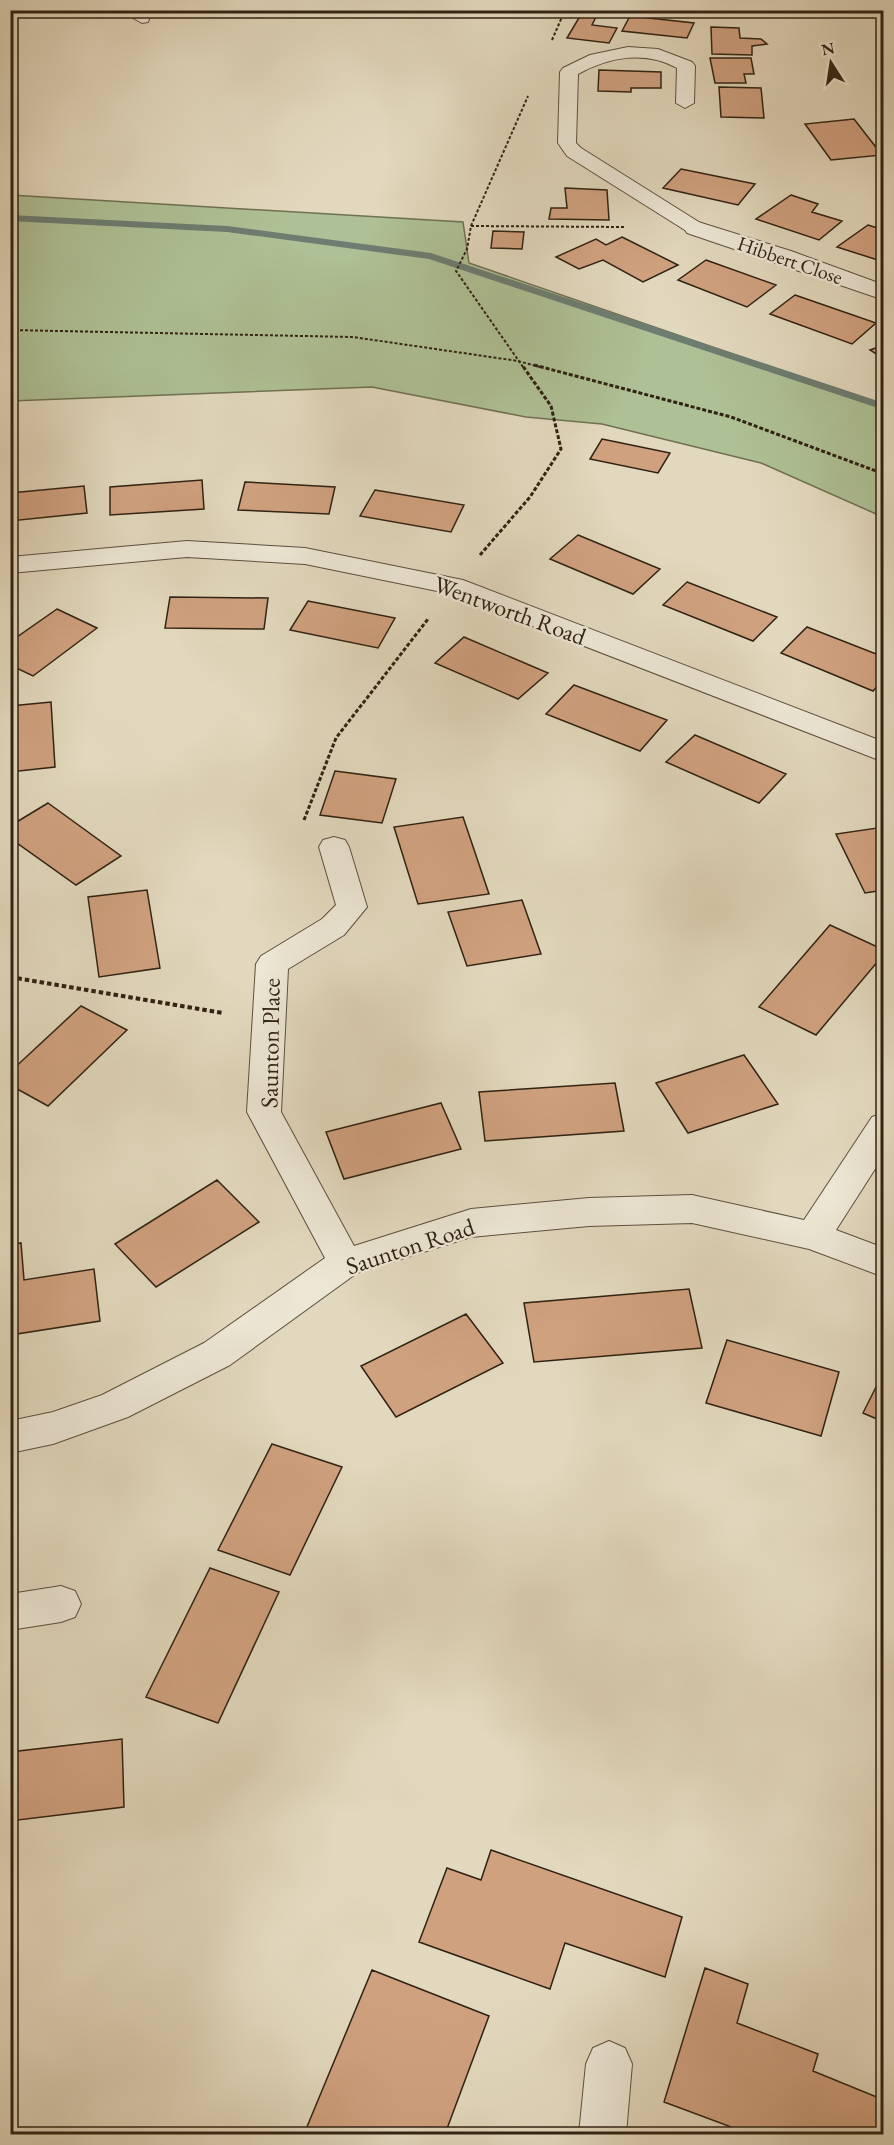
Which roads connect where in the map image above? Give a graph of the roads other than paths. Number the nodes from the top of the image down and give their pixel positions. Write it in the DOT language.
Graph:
graph roads {
  1 [pos="685,103"];
  2 [pos="695,228"];
  3 [pos="884,293"];
  4 [pos="10,565"];
  5 [pos="884,753"];
  6 [pos="334,847"];
  7 [pos="884,1126"];
  8 [pos="813,1236"];
  9 [pos="345,1263"];
  10 [pos="884,1263"];
  11 [pos="10,1437"];
  12 [pos="62,1604"];
  13 [pos="10,1612"];
  14 [pos="609,2064"];
  15 [pos="602,2134"];
  1 -- 2 [label="lane"];
  2 -- 3 [label="street, Hibbert Close"];
  4 -- 5 [label="street, Wentworth Road"];
  6 -- 9 [label="street, Saunton Place"];
  7 -- 8 [label="street"];
  8 -- 9 [label="street, Saunton Road"];
  8 -- 10 [label="street"];
  9 -- 11 [label="street, Saunton Road"];
  12 -- 13 [label="street"];
  14 -- 15 [label="street"];
}
